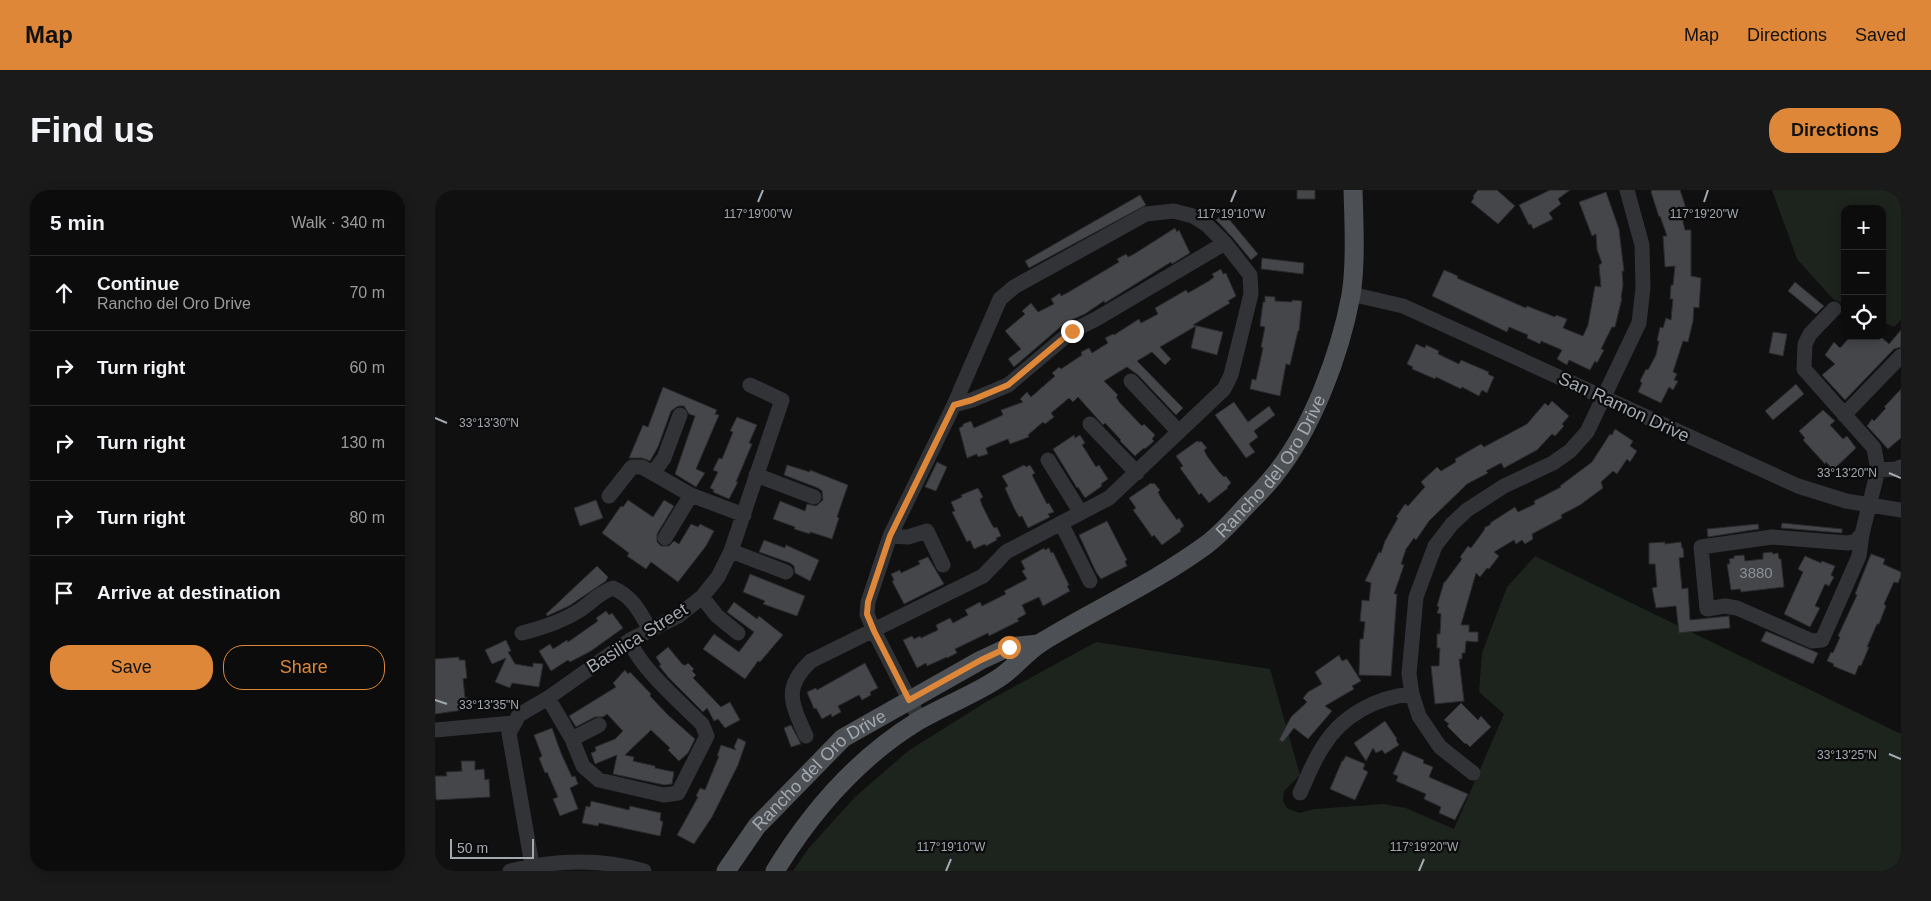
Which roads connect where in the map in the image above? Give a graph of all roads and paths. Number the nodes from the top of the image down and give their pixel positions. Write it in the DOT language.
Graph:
graph roads {
  1 [pos="1353,190"];
  2 [pos="1627,190"];
  3 [pos="1225,243"];
  4 [pos="1351,294"];
  5 [pos="1834,309"];
  6 [pos="1901,356"];
  7 [pos="1131,381"];
  8 [pos="750,385"];
  9 [pos="1603,398"];
  10 [pos="954,405"];
  11 [pos="680,415"];
  12 [pos="1844,415"];
  13 [pos="1090,424"];
  14 [pos="1179,432"];
  15 [pos="1048,460"];
  16 [pos="1901,467"];
  17 [pos="1878,470"];
  18 [pos="653,473"];
  19 [pos="1137,473"];
  20 [pos="756,475"];
  21 [pos="691,495"];
  22 [pos="609,496"];
  23 [pos="814,497"];
  24 [pos="1869,506"];
  25 [pos="1901,510"];
  26 [pos="1081,512"];
  27 [pos="744,515"];
  28 [pos="1061,523"];
  29 [pos="1862,534"];
  30 [pos="890,536"];
  31 [pos="665,538"];
  32 [pos="731,551"];
  33 [pos="943,565"];
  34 [pos="786,572"];
  35 [pos="1090,581"];
  36 [pos="701,597"];
  37 [pos="650,630"];
  38 [pos="874,631"];
  39 [pos="738,633"];
  40 [pos="522,634"];
  41 [pos="630,640"];
  42 [pos="1039,644"];
  43 [pos="1412,694"];
  44 [pos="548,698"];
  45 [pos="909,700"];
  46 [pos="920,720"];
  47 [pos="513,723"];
  48 [pos="599,725"];
  49 [pos="435,730"];
  50 [pos="806,736"];
  51 [pos="572,739"];
  52 [pos="1473,772"];
  53 [pos="1300,794"];
  54 [pos="532,865"];
  55 [pos="547,867"];
  56 [pos="510,871"];
  57 [pos="644,871"];
  58 [pos="726,871"];
  59 [pos="775,871"];
  1 -- 4 [label="main road, Rancho del Oro Drive"];
  2 -- 9 [label="street"];
  3 -- 10 [label="street"];
  3 -- 10 [label="street"];
  3 -- 14 [label="street"];
  4 -- 9 [label="street, San Ramon Drive"];
  4 -- 42 [label="main road, Rancho del Oro Drive"];
  5 -- 12 [label="street"];
  6 -- 12 [label="street"];
  7 -- 14 [label="street"];
  8 -- 20 [label="street, Basilica Street"];
  9 -- 24 [label="street, San Ramon Drive"];
  9 -- 43 [label="street"];
  10 -- 30 [label="street"];
  11 -- 18 [label="street"];
  12 -- 17 [label="street"];
  13 -- 19 [label="street"];
  14 -- 19 [label="street"];
  15 -- 26 [label="street"];
  16 -- 17 [label="street"];
  17 -- 24 [label="street"];
  18 -- 21 [label="street"];
  18 -- 22 [label="street"];
  19 -- 26 [label="street"];
  20 -- 23 [label="street"];
  20 -- 27 [label="street, Basilica Street"];
  21 -- 27 [label="street"];
  21 -- 31 [label="street"];
  24 -- 25 [label="street, San Ramon Drive"];
  24 -- 29 [label="street"];
  26 -- 28 [label="street"];
  27 -- 32 [label="street, Basilica Street"];
  28 -- 35 [label="street"];
  28 -- 38 [label="street"];
  29 -- 29 [label="street"];
  30 -- 33 [label="street"];
  30 -- 38 [label="street"];
  32 -- 34 [label="street"];
  32 -- 36 [label="street, Basilica Street"];
  36 -- 37 [label="street, Basilica Street"];
  36 -- 39 [label="street"];
  37 -- 40 [label="street"];
  37 -- 41 [label="street, Basilica Street"];
  38 -- 45 [label="street"];
  38 -- 50 [label="street"];
  41 -- 44 [label="street, Basilica Street"];
  41 -- 51 [label="street"];
  42 -- 45 [label="main road, Rancho del Oro Drive"];
  42 -- 46 [label="main road, Rancho del Oro Drive"];
  43 -- 52 [label="street"];
  43 -- 53 [label="street"];
  44 -- 47 [label="street, Basilica Street"];
  44 -- 51 [label="street"];
  45 -- 46 [label="street"];
  45 -- 58 [label="main road, Rancho del Oro Drive"];
  46 -- 59 [label="main road, Rancho del Oro Drive"];
  47 -- 49 [label="street"];
  47 -- 54 [label="street"];
  48 -- 51 [label="street"];
  54 -- 55 [label="street"];
  54 -- 56 [label="street"];
  55 -- 57 [label="street"];
}
